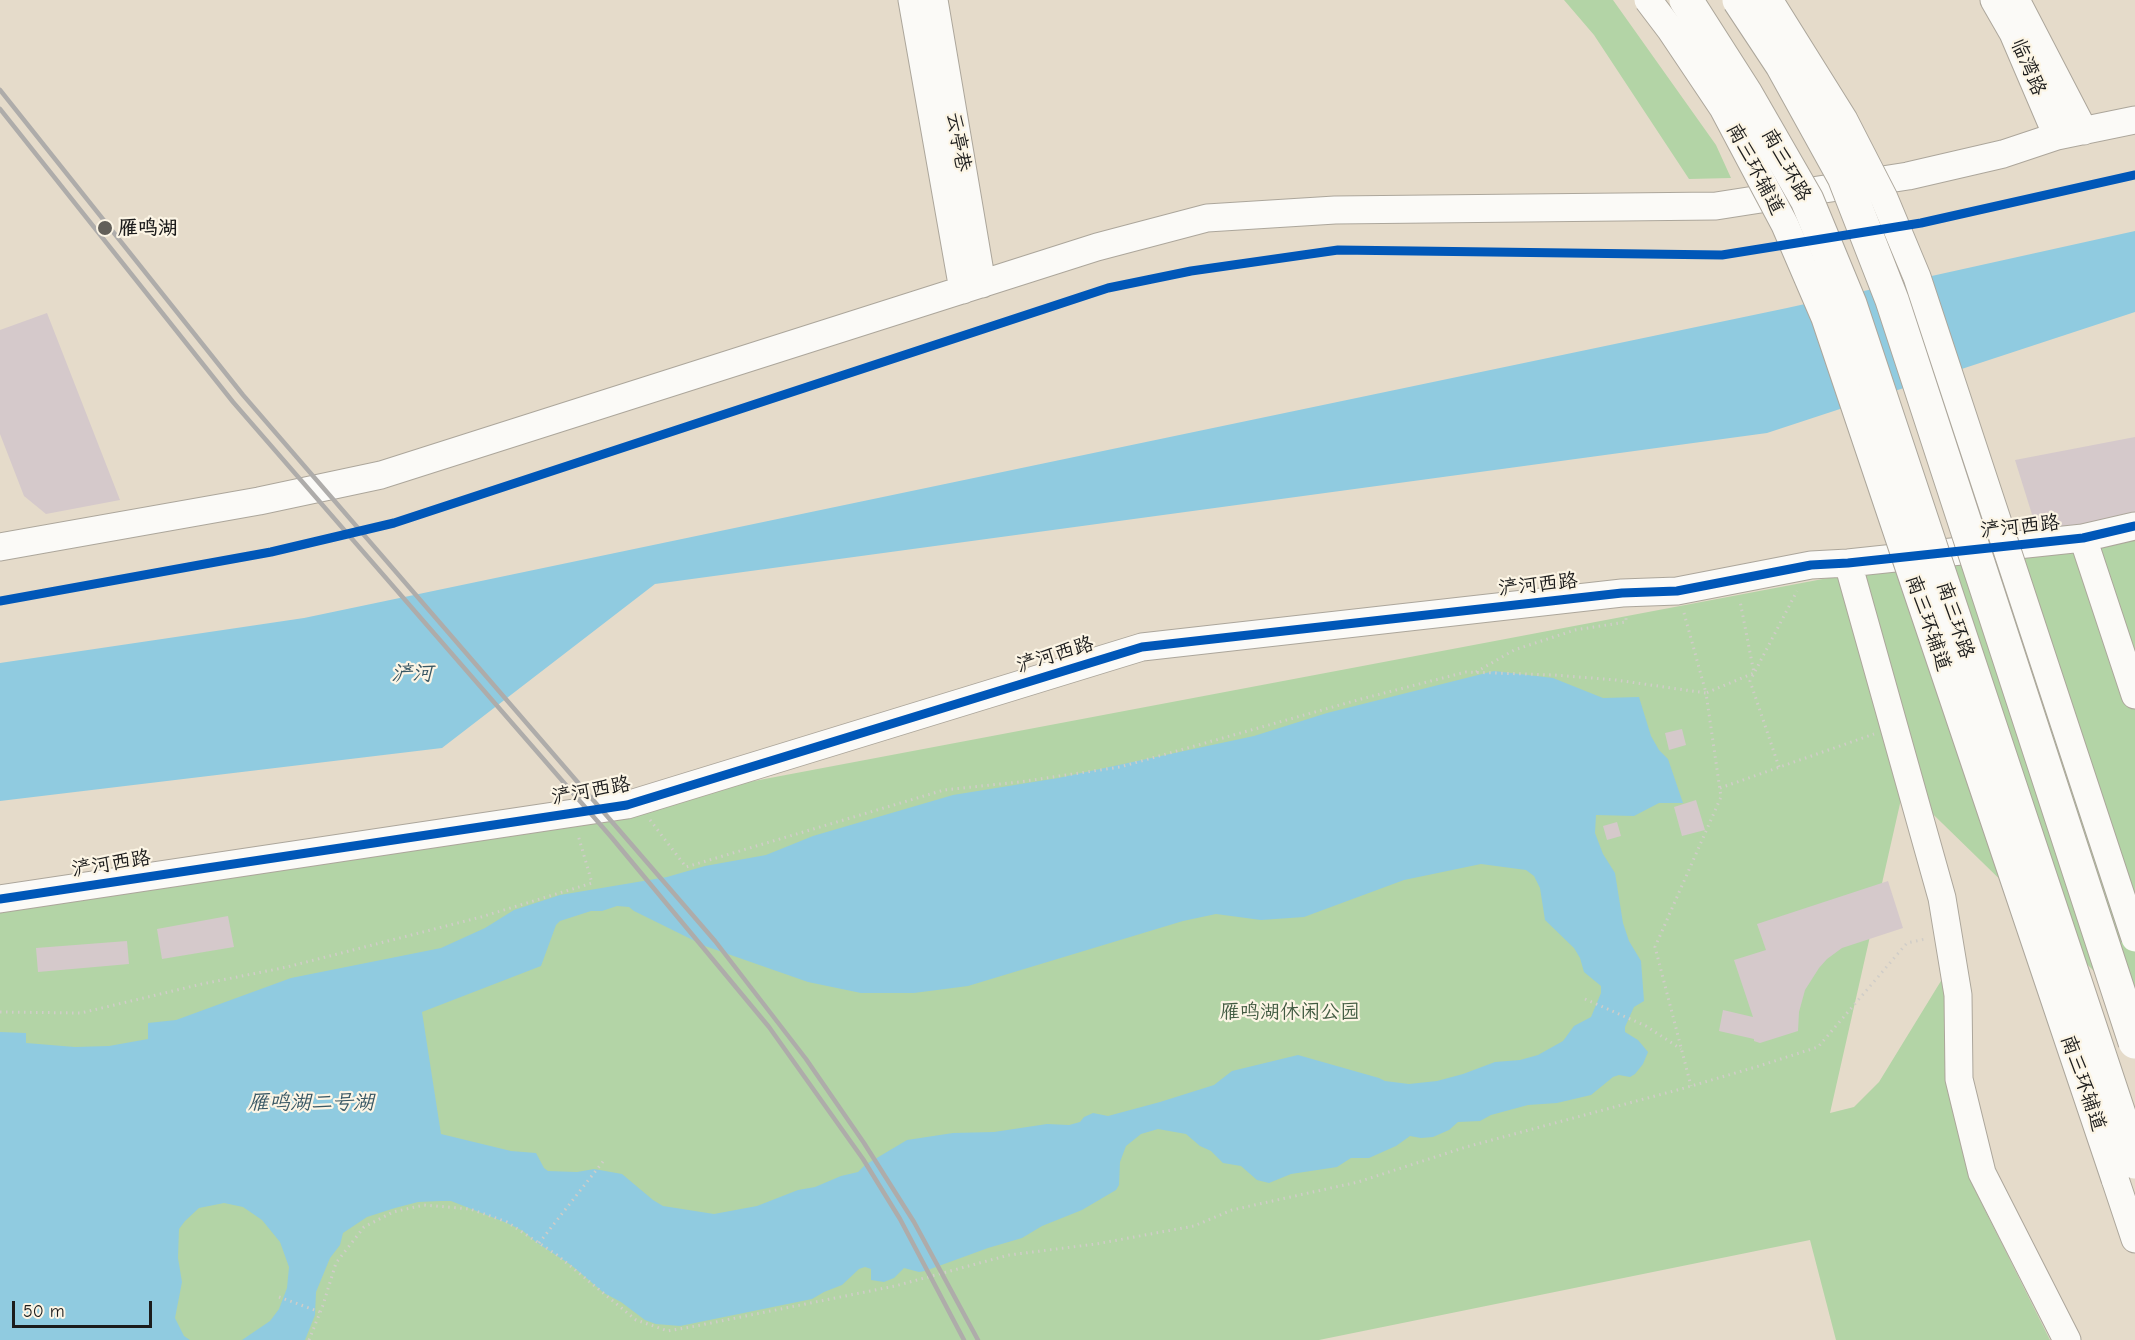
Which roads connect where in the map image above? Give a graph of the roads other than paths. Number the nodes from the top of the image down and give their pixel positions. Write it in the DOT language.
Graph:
graph roads {
  1 [pos="912,0"];
  2 [pos="934,0"];
  3 [pos="1648,0"];
  4 [pos="1686,0"];
  5 [pos="1739,0"];
  6 [pos="1769,0"];
  7 [pos="1994,0"];
  8 [pos="2016,0"];
  9 [pos="2135,120"];
  10 [pos="2084,131"];
  11 [pos="2057,136"];
  12 [pos="973,287"];
  13 [pos="2135,526"];
  14 [pos="2083,538"];
  15 [pos="2,542"];
  16 [pos="1848,563"];
  17 [pos="2135,695"];
  18 [pos="0,899"];
  19 [pos="2135,938"];
  20 [pos="2135,1042"];
  21 [pos="2125,1170"];
  22 [pos="2135,1239"];
  23 [pos="2067,1340"];
  1 -- 12 [label="street"];
  2 -- 12 [label="street, 云亭巷"];
  3 -- 21 [label="street, 南三环辅道, bridge"];
  4 -- 21 [label="highway, 南三环路, bridge"];
  5 -- 20 [label="highway, 南三环路, bridge"];
  6 -- 19 [label="street, bridge"];
  7 -- 11 [label="street, 临湾路"];
  8 -- 10 [label="street, 临湾路"];
  9 -- 10 [label="street"];
  10 -- 11 [label="street"];
  11 -- 12 [label="street"];
  12 -- 15 [label="street"];
  13 -- 14 [label="street, 浐河西路"];
  14 -- 16 [label="street, 浐河西路"];
  14 -- 17 [label="street"];
  16 -- 18 [label="street, 浐河西路"];
  16 -- 23 [label="street"];
  21 -- 22 [label="street, 南三环辅道"];
}
